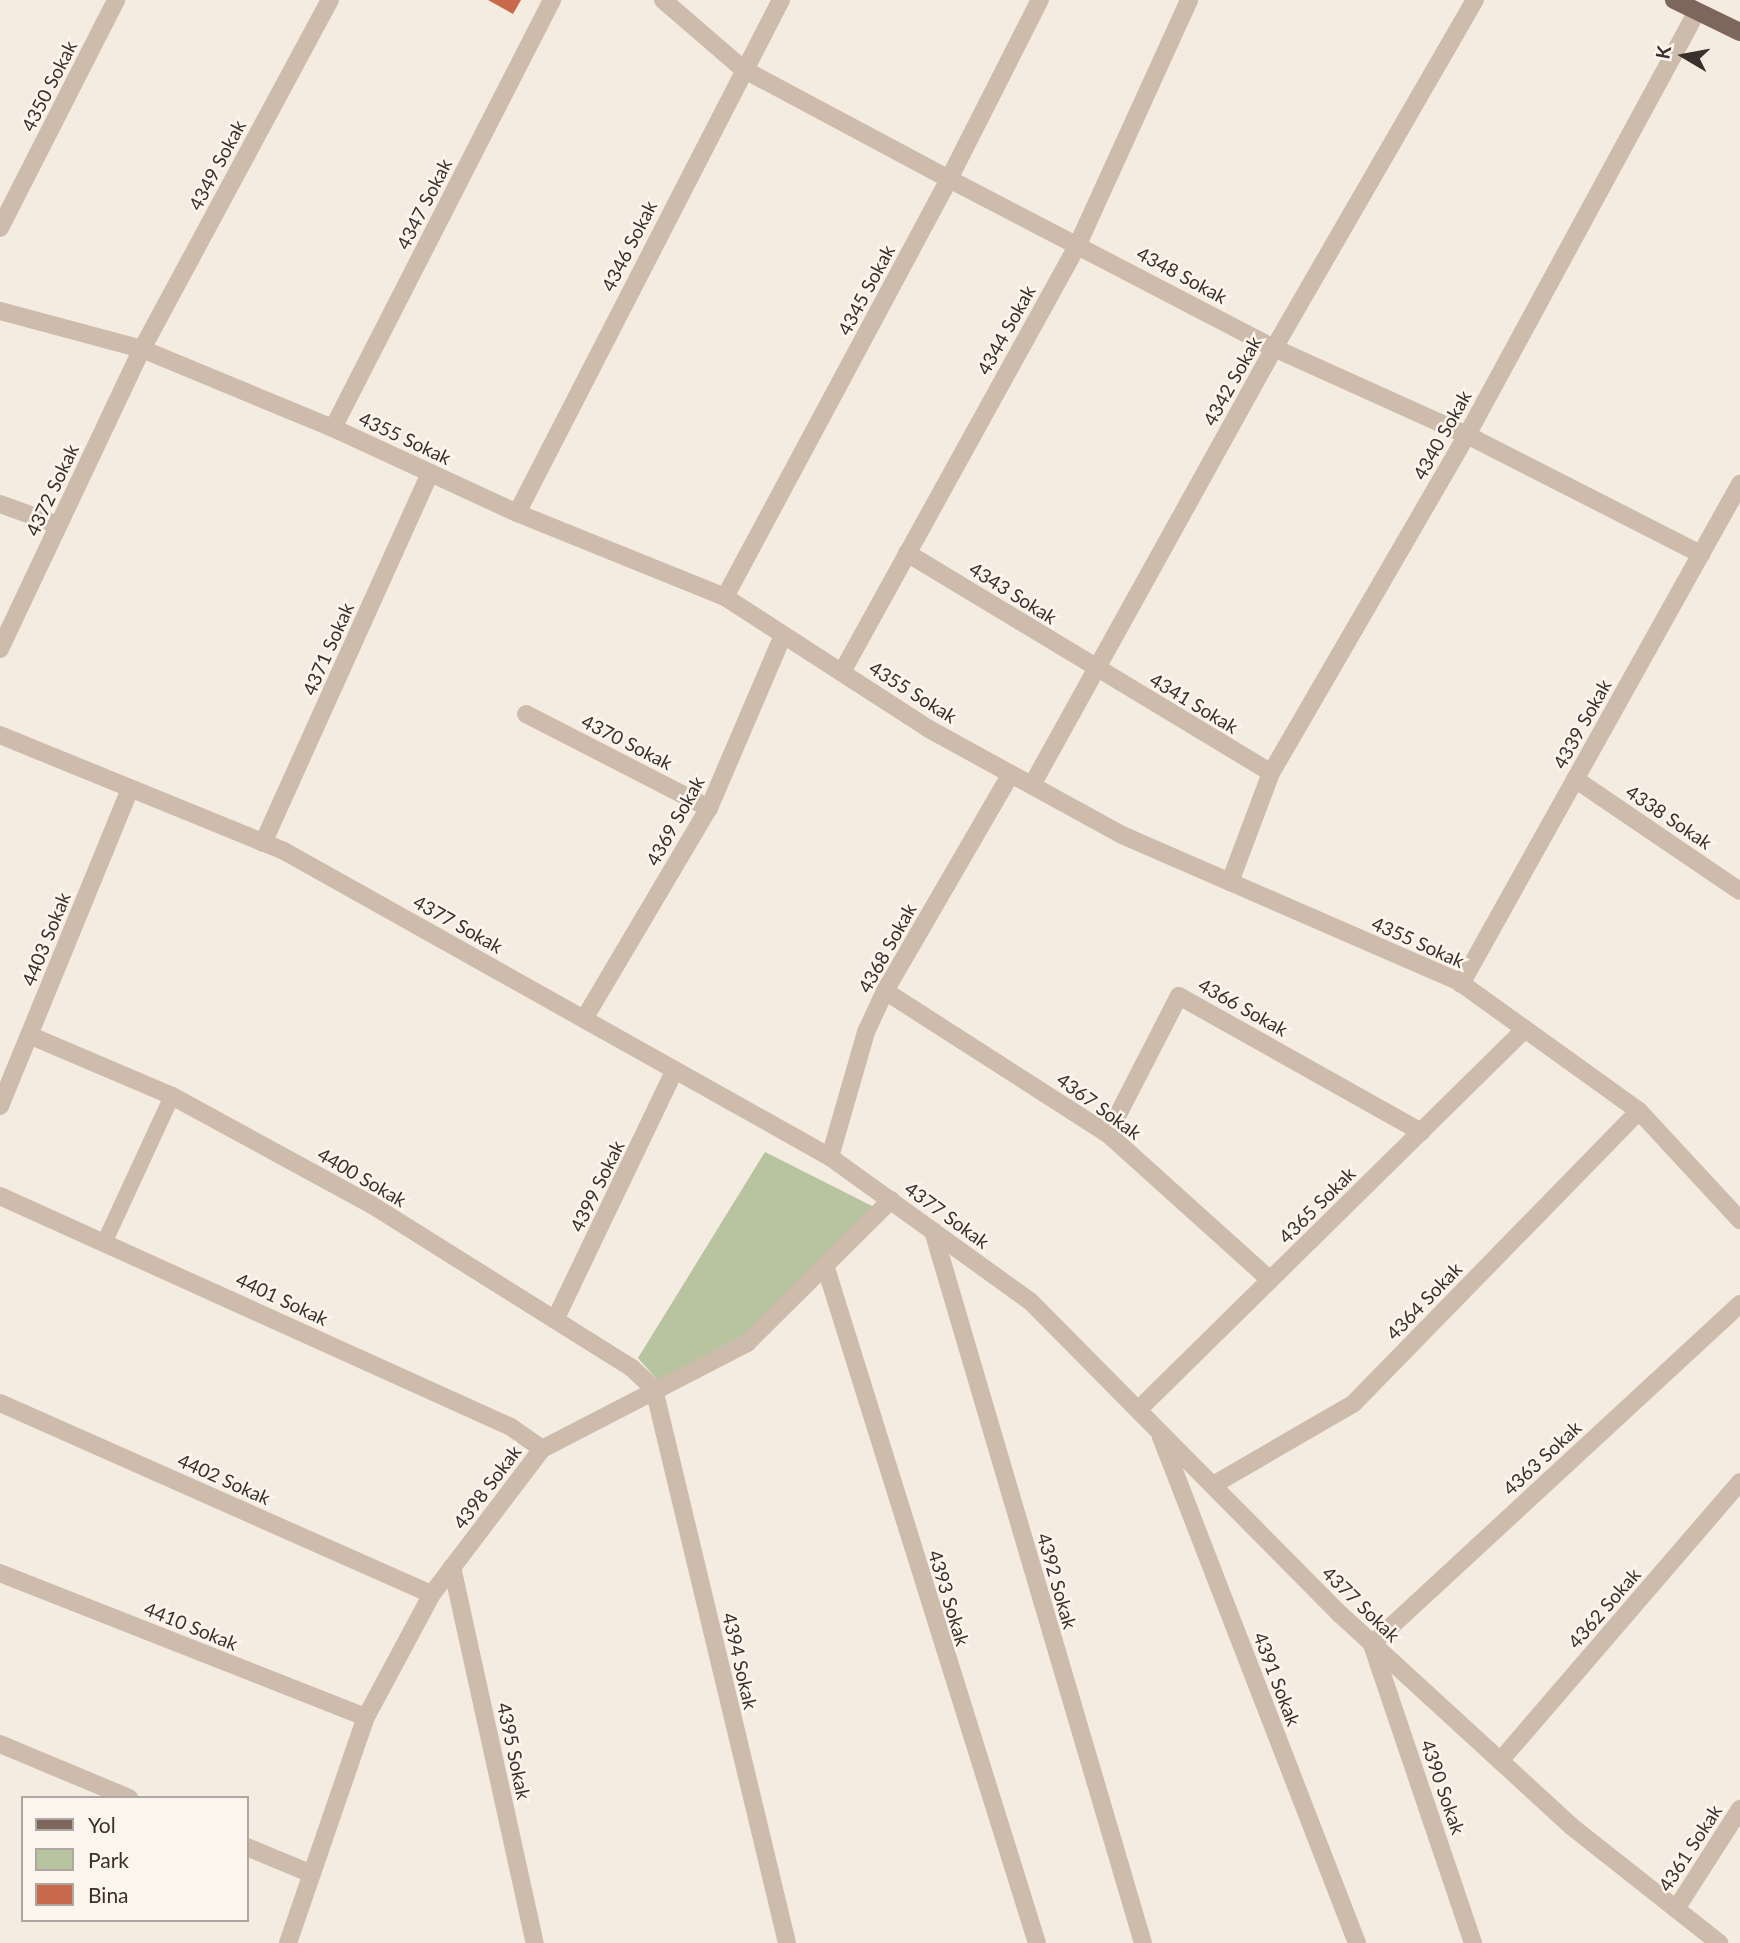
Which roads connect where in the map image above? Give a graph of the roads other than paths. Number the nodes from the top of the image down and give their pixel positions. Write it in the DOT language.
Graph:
graph roads {
  1 [pos="116,0"];
  2 [pos="330,0"];
  3 [pos="552,0"];
  4 [pos="663,0"];
  5 [pos="781,0"];
  6 [pos="1040,0"];
  7 [pos="1189,0"];
  8 [pos="1475,0"];
  9 [pos="1674,0"];
  10 [pos="1697,11"];
  11 [pos="1740,32"];
  12 [pos="743,69"];
  13 [pos="949,179"];
  14 [pos="0,228"];
  15 [pos="1078,244"];
  16 [pos="0,311"];
  17 [pos="1274,348"];
  18 [pos="142,349"];
  19 [pos="333,428"];
  20 [pos="1467,435"];
  21 [pos="430,472"];
  22 [pos="1740,484"];
  23 [pos="0,504"];
  24 [pos="517,513"];
  25 [pos="58,525"];
  26 [pos="907,552"];
  27 [pos="1701,554"];
  28 [pos="725,597"];
  29 [pos="783,635"];
  30 [pos="0,649"];
  31 [pos="1096,670"];
  32 [pos="842,672"];
  33 [pos="526,714"];
  34 [pos="0,735"];
  35 [pos="1271,773"];
  36 [pos="1010,774"];
  37 [pos="1575,779"];
  38 [pos="1032,785"];
  39 [pos="130,789"];
  40 [pos="709,808"];
  41 [pos="264,843"];
  42 [pos="1230,881"];
  43 [pos="1740,891"];
  44 [pos="1461,984"];
  45 [pos="885,991"];
  46 [pos="584,1019"];
  47 [pos="1525,1029"];
  48 [pos="29,1035"];
  49 [pos="676,1070"];
  50 [pos="172,1097"];
  51 [pos="0,1106"];
  52 [pos="1639,1111"];
  53 [pos="1421,1132"];
  54 [pos="1108,1134"];
  55 [pos="830,1157"];
  56 [pos="0,1196"];
  57 [pos="891,1200"];
  58 [pos="1740,1220"];
  59 [pos="933,1231"];
  60 [pos="105,1241"];
  61 [pos="825,1265"];
  62 [pos="1270,1280"];
  63 [pos="1740,1304"];
  64 [pos="555,1320"];
  65 [pos="654,1389"];
  66 [pos="0,1403"];
  67 [pos="1138,1410"];
  68 [pos="1158,1429"];
  69 [pos="542,1449"];
  70 [pos="1740,1482"];
  71 [pos="1213,1485"];
  72 [pos="452,1567"];
  73 [pos="0,1573"];
  74 [pos="432,1594"];
  75 [pos="1372,1644"];
  76 [pos="366,1717"];
  77 [pos="0,1744"];
  78 [pos="1500,1761"];
  79 [pos="124,1796"];
  80 [pos="1740,1809"];
  81 [pos="248,1847"];
  82 [pos="312,1874"];
  83 [pos="1676,1909"];
  84 [pos="288,1943"];
  85 [pos="535,1943"];
  86 [pos="787,1943"];
  87 [pos="1037,1943"];
  88 [pos="1143,1943"];
  89 [pos="1357,1943"];
  90 [pos="1474,1943"];
  91 [pos="1719,1943"];
  1 -- 14 [label="street, 4350 Sokak"];
  2 -- 18 [label="street, 4349 Sokak"];
  3 -- 19 [label="street, 4347 Sokak"];
  4 -- 12 [label="street, 4348 Sokak"];
  5 -- 12 [label="street, 4346 Sokak"];
  6 -- 13 [label="street, 4345 Sokak"];
  7 -- 15 [label="street, 4344 Sokak"];
  8 -- 17 [label="street, 4342 Sokak"];
  9 -- 10 [label="main road"];
  10 -- 11 [label="main road"];
  10 -- 20 [label="street, 4340 Sokak"];
  12 -- 13 [label="street, 4348 Sokak"];
  12 -- 24 [label="street, 4346 Sokak"];
  13 -- 15 [label="street, 4348 Sokak"];
  13 -- 28 [label="street, 4345 Sokak"];
  15 -- 17 [label="street, 4348 Sokak"];
  15 -- 26 [label="street, 4344 Sokak"];
  16 -- 18 [label="street, 4355 Sokak"];
  17 -- 20 [label="street, 4348 Sokak"];
  17 -- 31 [label="street, 4342 Sokak"];
  18 -- 19 [label="street, 4355 Sokak"];
  18 -- 25 [label="street, 4372 Sokak"];
  19 -- 21 [label="street, 4355 Sokak"];
  20 -- 27 [label="street, 4348 Sokak"];
  20 -- 35 [label="street, 4340 Sokak"];
  21 -- 24 [label="street, 4355 Sokak"];
  21 -- 41 [label="street, 4371 Sokak"];
  22 -- 27 [label="street, 4339 Sokak"];
  23 -- 25 [label="street"];
  24 -- 28 [label="street, 4355 Sokak"];
  25 -- 30 [label="street, 4372 Sokak"];
  26 -- 31 [label="street, 4343 Sokak"];
  26 -- 32 [label="street, 4344 Sokak"];
  27 -- 37 [label="street, 4339 Sokak"];
  28 -- 29 [label="street, 4355 Sokak"];
  29 -- 32 [label="street, 4355 Sokak"];
  29 -- 40 [label="street, 4369 Sokak"];
  31 -- 35 [label="street, 4341 Sokak"];
  31 -- 38 [label="street, 4342 Sokak"];
  32 -- 36 [label="street, 4355 Sokak"];
  33 -- 40 [label="street, 4370 Sokak"];
  34 -- 39 [label="street, 4377 Sokak"];
  35 -- 42 [label="street, 4340 Sokak"];
  36 -- 38 [label="street, 4355 Sokak"];
  36 -- 45 [label="street, 4368 Sokak"];
  37 -- 43 [label="street, 4338 Sokak"];
  37 -- 44 [label="street, 4339 Sokak"];
  38 -- 42 [label="street, 4355 Sokak"];
  39 -- 41 [label="street, 4377 Sokak"];
  39 -- 48 [label="street, 4403 Sokak"];
  40 -- 46 [label="street, 4369 Sokak"];
  41 -- 46 [label="street, 4377 Sokak"];
  42 -- 44 [label="street, 4355 Sokak"];
  44 -- 47 [label="street, 4355 Sokak"];
  45 -- 54 [label="street, 4367 Sokak"];
  45 -- 55 [label="street, 4368 Sokak"];
  46 -- 49 [label="street, 4377 Sokak"];
  47 -- 52 [label="street, 4355 Sokak"];
  47 -- 53 [label="street, 4365 Sokak"];
  48 -- 50 [label="street, 4400 Sokak"];
  48 -- 51 [label="street, 4403 Sokak"];
  49 -- 55 [label="street, 4377 Sokak"];
  49 -- 64 [label="street, 4399 Sokak"];
  50 -- 60 [label="lane"];
  50 -- 64 [label="street, 4400 Sokak"];
  52 -- 58 [label="street, 4355 Sokak"];
  52 -- 71 [label="street, 4364 Sokak"];
  53 -- 54 [label="street, 4366 Sokak"];
  53 -- 62 [label="street, 4365 Sokak"];
  54 -- 62 [label="street, 4367 Sokak"];
  55 -- 57 [label="street, 4377 Sokak"];
  56 -- 60 [label="street, 4401 Sokak"];
  57 -- 59 [label="street, 4377 Sokak"];
  57 -- 61 [label="street, 4398 Sokak"];
  59 -- 67 [label="street, 4377 Sokak"];
  59 -- 88 [label="street, 4392 Sokak"];
  60 -- 69 [label="street, 4401 Sokak"];
  61 -- 65 [label="street, 4398 Sokak"];
  61 -- 87 [label="street, 4393 Sokak"];
  62 -- 67 [label="street, 4365 Sokak"];
  63 -- 75 [label="street, 4363 Sokak"];
  64 -- 65 [label="street, 4400 Sokak"];
  65 -- 69 [label="street, 4398 Sokak"];
  65 -- 86 [label="street, 4394 Sokak"];
  66 -- 74 [label="street, 4402 Sokak"];
  67 -- 68 [label="street, 4377 Sokak"];
  68 -- 71 [label="street, 4377 Sokak"];
  68 -- 89 [label="street, 4391 Sokak"];
  69 -- 72 [label="street, 4398 Sokak"];
  70 -- 78 [label="street, 4362 Sokak"];
  71 -- 75 [label="street, 4377 Sokak"];
  72 -- 74 [label="street, 4398 Sokak"];
  72 -- 85 [label="street, 4395 Sokak"];
  73 -- 76 [label="street, 4410 Sokak"];
  74 -- 76 [label="street, 4398 Sokak"];
  75 -- 78 [label="street, 4377 Sokak"];
  75 -- 90 [label="street, 4390 Sokak"];
  76 -- 82 [label="street, 4398 Sokak"];
  77 -- 79 [label="street"];
  78 -- 83 [label="street, 4377 Sokak"];
  80 -- 83 [label="street, 4361 Sokak"];
  81 -- 82 [label="street"];
  82 -- 84 [label="street, 4398 Sokak"];
  83 -- 91 [label="street, 4377 Sokak"];
}
